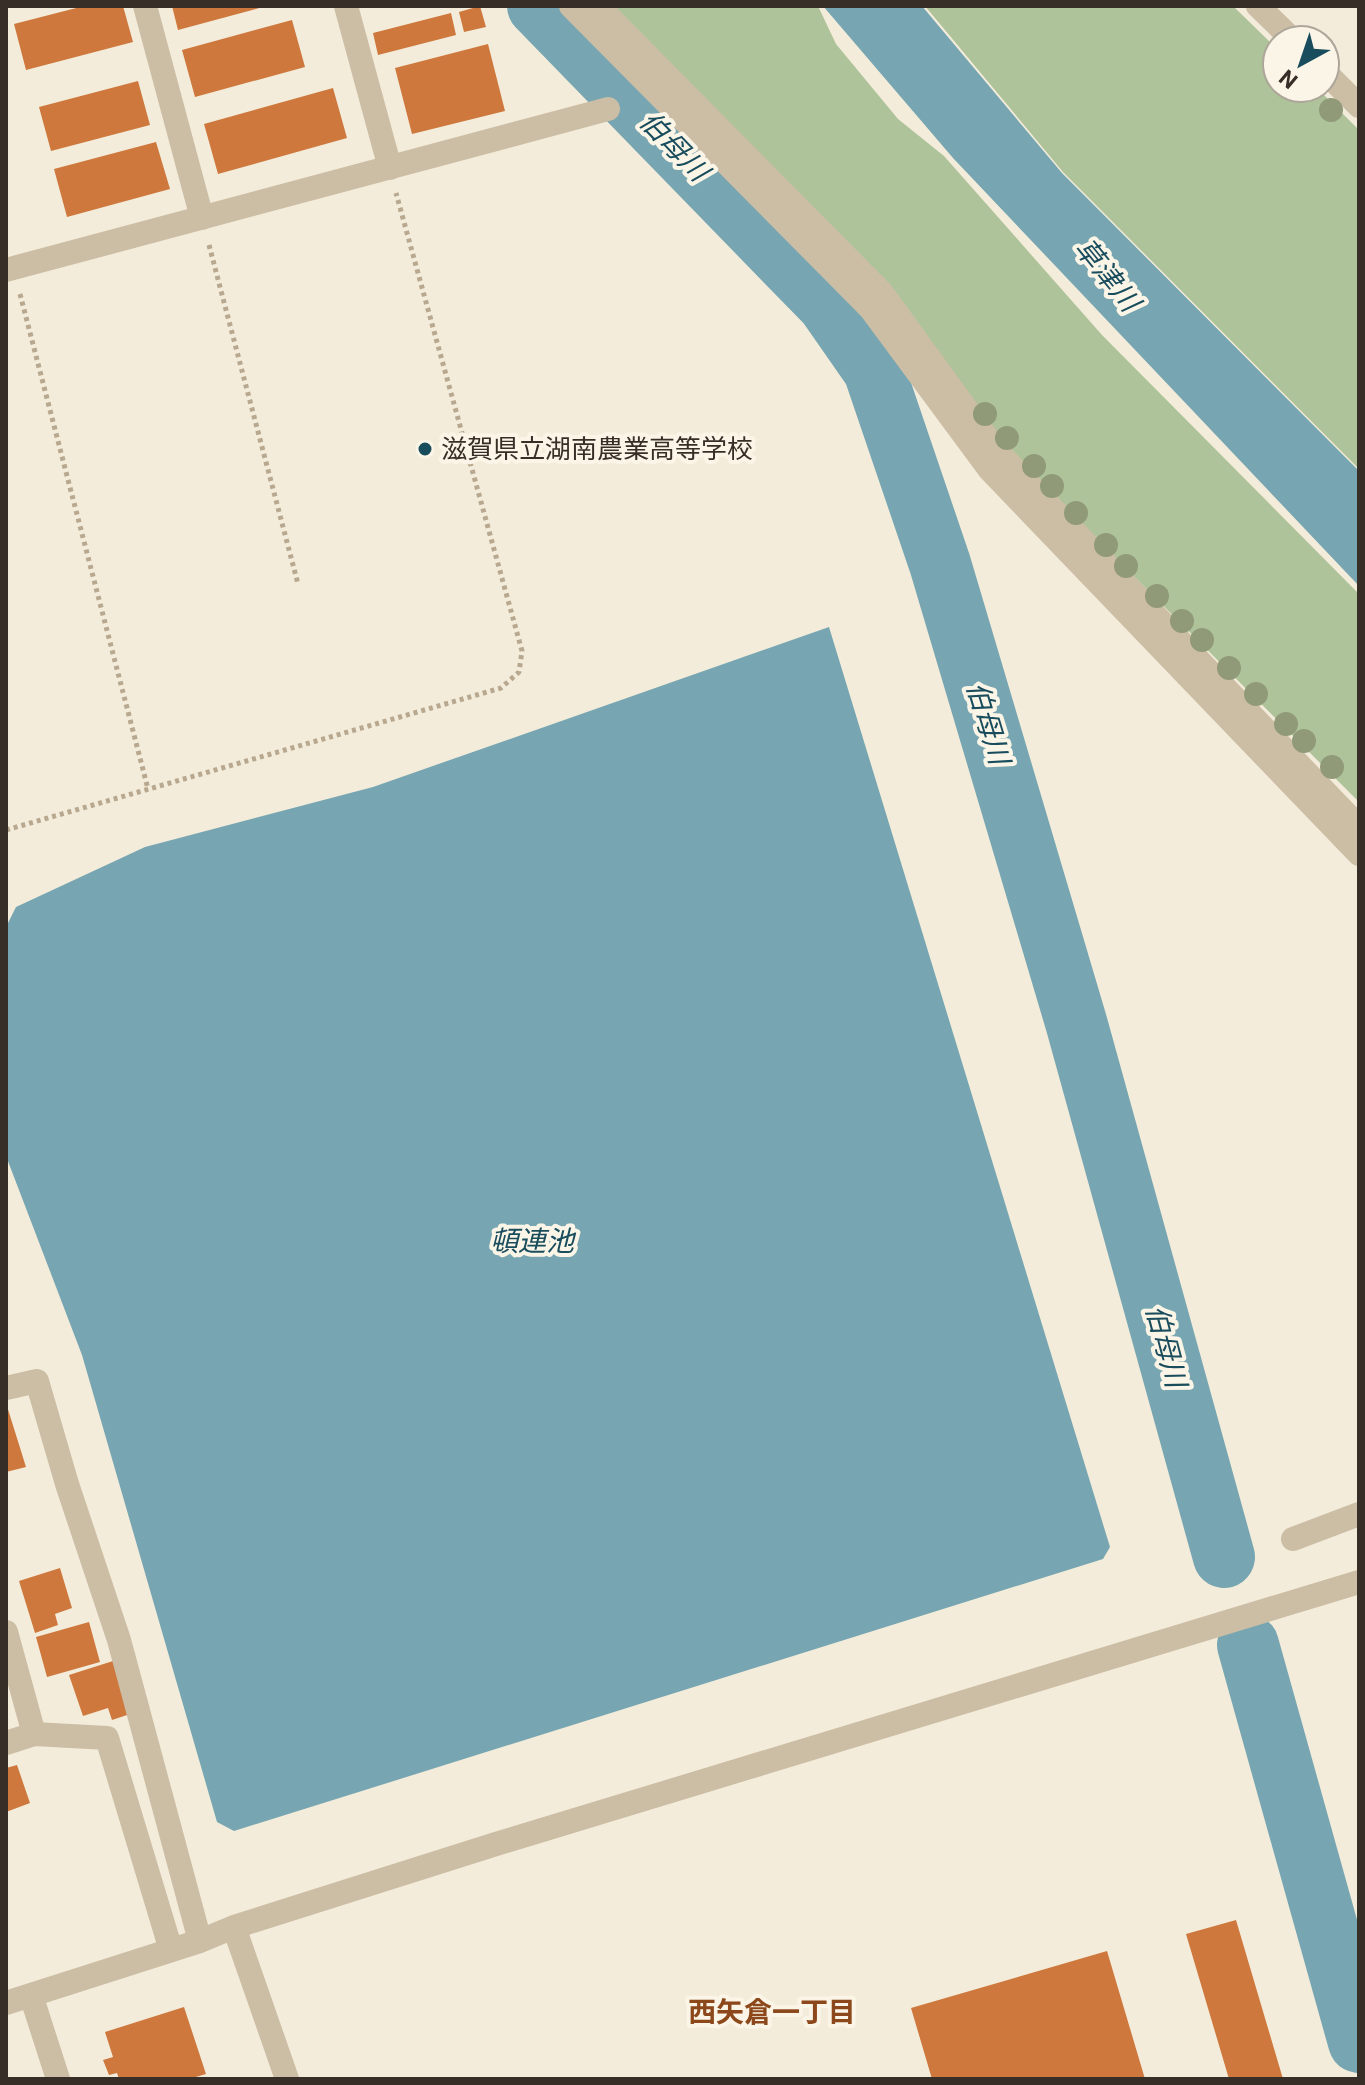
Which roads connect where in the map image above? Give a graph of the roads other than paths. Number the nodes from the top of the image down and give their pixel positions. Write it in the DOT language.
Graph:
graph roads {
  1 [pos="145,6"];
  2 [pos="346,6"];
  3 [pos="571,6"];
  4 [pos="598,6"];
  5 [pos="1258,6"];
  6 [pos="1277,24"];
  7 [pos="1341,88"];
  8 [pos="1359,106"];
  9 [pos="608,109"];
  10 [pos="390,168"];
  11 [pos="202,218"];
  12 [pos="10,269"];
  13 [pos="993,460"];
  14 [pos="1359,827"];
  15 [pos="1359,854"];
  16 [pos="6,1388"];
  17 [pos="1359,1514"];
  18 [pos="1293,1539"];
  19 [pos="1359,1582"];
  20 [pos="6,1632"];
  21 [pos="34,1734"];
  22 [pos="6,1743"];
  23 [pos="234,1927"];
  24 [pos="200,1941"];
  25 [pos="171,1950"];
  26 [pos="31,1995"];
  27 [pos="6,2003"];
  28 [pos="58,2079"];
  29 [pos="287,2079"];
  1 -- 11 [label="street"];
  2 -- 10 [label="street"];
  3 -- 13 [label="street"];
  4 -- 13 [label="street"];
  5 -- 6 [label="street"];
  7 -- 8 [label="street"];
  9 -- 10 [label="street"];
  10 -- 11 [label="street"];
  11 -- 12 [label="street"];
  13 -- 14 [label="street"];
  13 -- 15 [label="street"];
  16 -- 24 [label="street"];
  17 -- 18 [label="street"];
  19 -- 23 [label="street"];
  20 -- 21 [label="street"];
  21 -- 22 [label="street"];
  21 -- 25 [label="street"];
  23 -- 24 [label="street"];
  23 -- 29 [label="street"];
  24 -- 25 [label="street"];
  25 -- 26 [label="street"];
  26 -- 27 [label="street"];
  26 -- 28 [label="street"];
}
